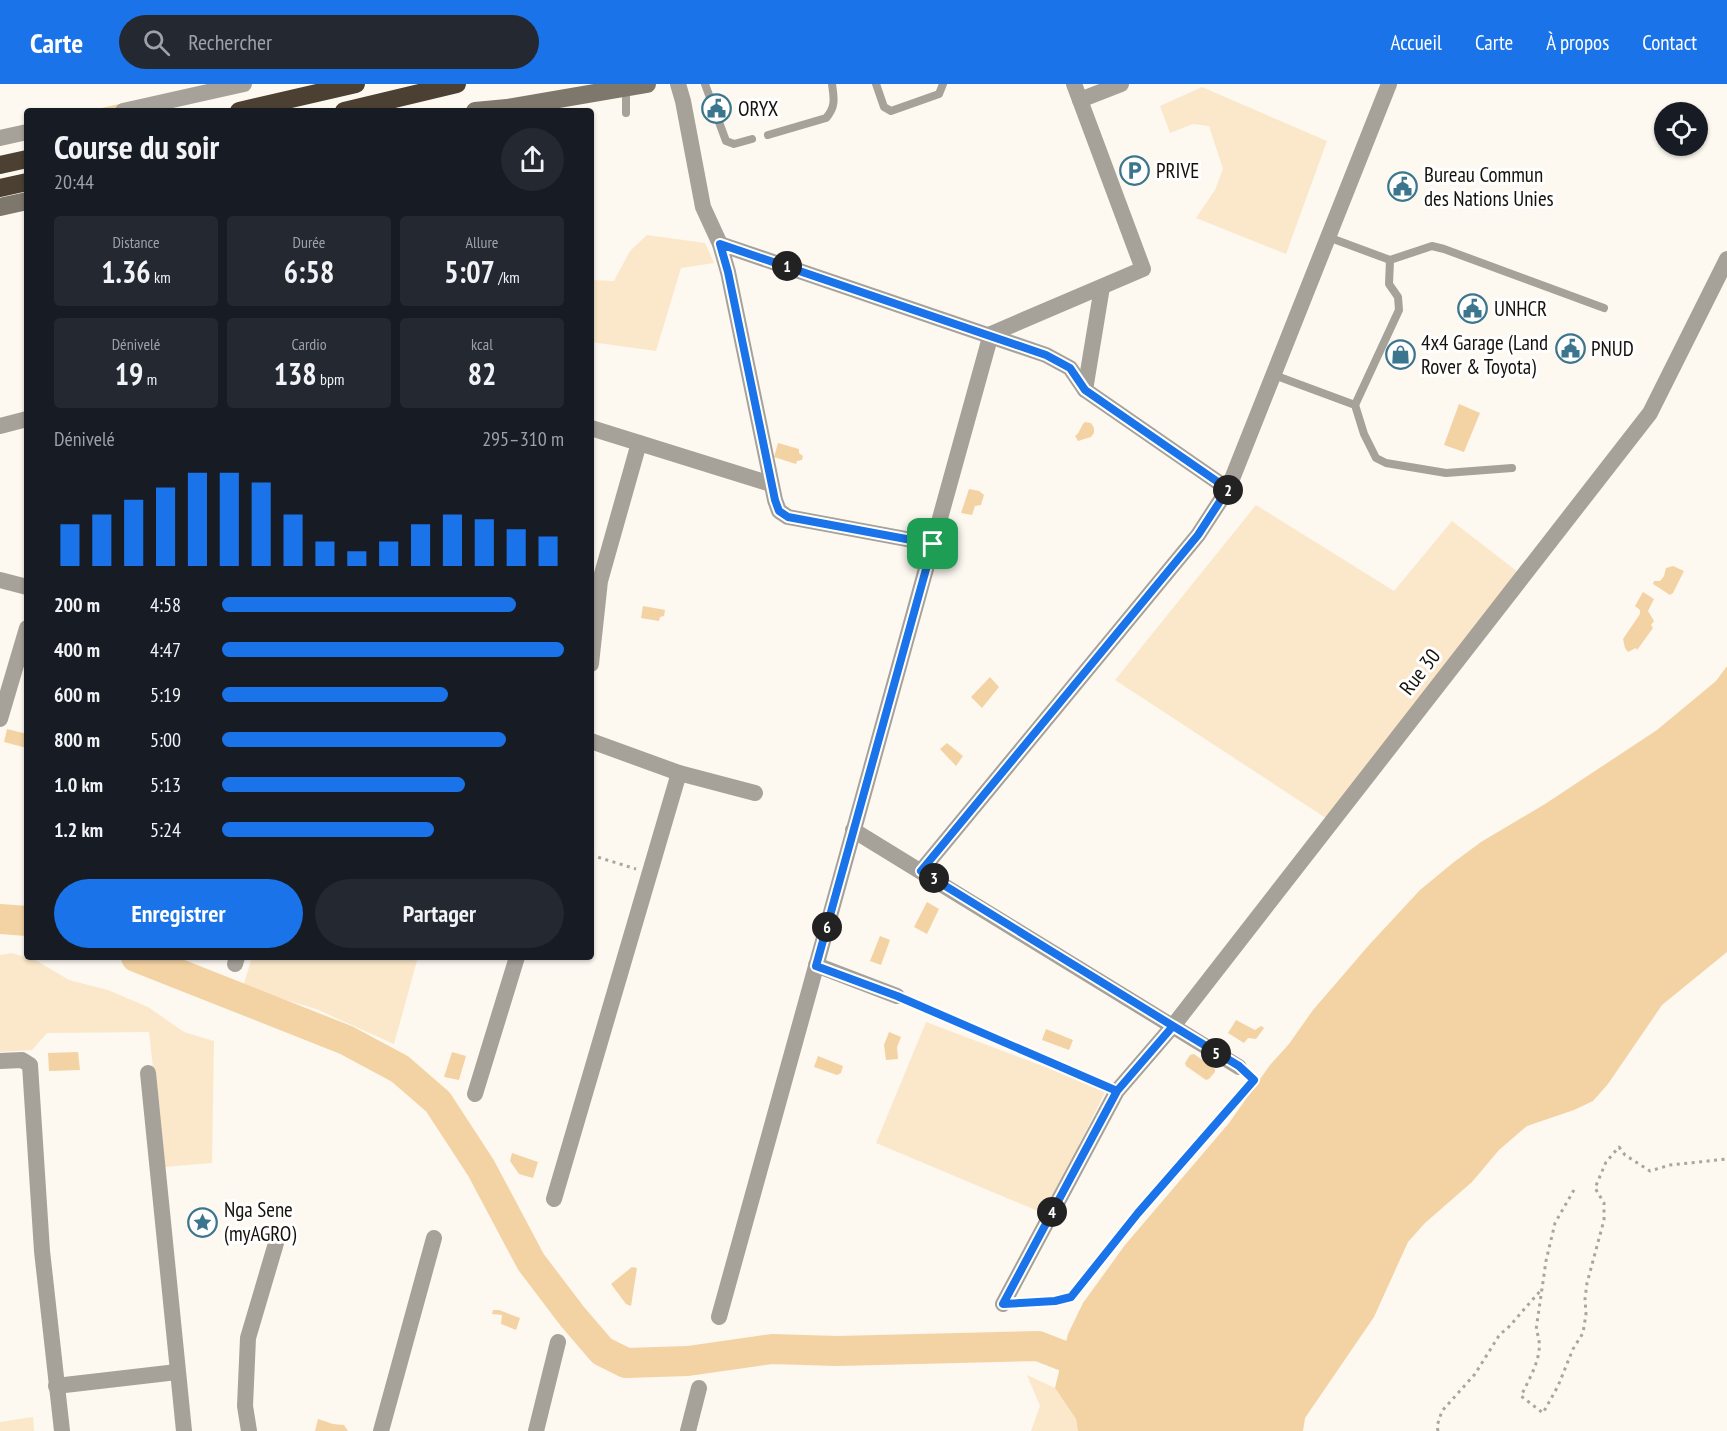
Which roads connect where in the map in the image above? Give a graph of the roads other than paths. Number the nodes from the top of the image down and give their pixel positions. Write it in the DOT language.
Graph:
graph roads {
  1 [pos="244,84"];
  2 [pos="356,84"];
  3 [pos="457,84"];
  4 [pos="647,84"];
  5 [pos="678,84"];
  6 [pos="705,84"];
  7 [pos="832,84"];
  8 [pos="876,84"];
  9 [pos="944,84"];
  10 [pos="1121,84"];
  11 [pos="1389,84"];
  12 [pos="627,87"];
  13 [pos="1077,92"];
  14 [pos="553,106"];
  15 [pos="136,108"];
  16 [pos="251,108"];
  17 [pos="357,108"];
  18 [pos="522,108"];
  19 [pos="626,113"];
  20 [pos="24,133"];
  21 [pos="768,135"];
  22 [pos="0,138"];
  23 [pos="752,139"];
  24 [pos="24,160"];
  25 [pos="0,165"];
  26 [pos="24,183"];
  27 [pos="0,189"];
  28 [pos="24,202"];
  29 [pos="0,207"];
  30 [pos="1328,237"];
  31 [pos="720,244"];
  32 [pos="1727,259"];
  33 [pos="1390,260"];
  34 [pos="1102,287"];
  35 [pos="1604,308"];
  36 [pos="991,334"];
  37 [pos="1274,375"];
  38 [pos="1085,390"];
  39 [pos="1355,405"];
  40 [pos="24,420"];
  41 [pos="0,426"];
  42 [pos="594,429"];
  43 [pos="639,443"];
  44 [pos="1512,468"];
  45 [pos="771,484"];
  46 [pos="1228,489"];
  47 [pos="933,544"];
  48 [pos="0,580"];
  49 [pos="24,586"];
  50 [pos="594,637"];
  51 [pos="24,638"];
  52 [pos="0,719"];
  53 [pos="594,742"];
  54 [pos="679,773"];
  55 [pos="755,793"];
  56 [pos="854,830"];
  57 [pos="921,871"];
  58 [pos="516,960"];
  59 [pos="816,966"];
  60 [pos="897,996"];
  61 [pos="1173,1026"];
  62 [pos="0,1061"];
  63 [pos="1239,1066"];
  64 [pos="148,1072"];
  65 [pos="475,1094"];
  66 [pos="554,1199"];
  67 [pos="279,1233"];
  68 [pos="434,1238"];
  69 [pos="1003,1304"];
  70 [pos="719,1317"];
  71 [pos="558,1342"];
  72 [pos="177,1372"];
  73 [pos="56,1386"];
  74 [pos="699,1388"];
  75 [pos="62,1431"];
  76 [pos="184,1431"];
  77 [pos="249,1431"];
  78 [pos="381,1431"];
  79 [pos="536,1431"];
  80 [pos="688,1431"];
  1 -- 15 [label="street"];
  2 -- 16 [label="highway"];
  3 -- 17 [label="highway"];
  4 -- 12 [label="main road"];
  5 -- 31 [label="street"];
  6 -- 23 [label="lane"];
  7 -- 21 [label="lane"];
  8 -- 9 [label="lane"];
  10 -- 13 [label="street"];
  11 -- 30 [label="street"];
  12 -- 14 [label="main road"];
  12 -- 19 [label="lane"];
  13 -- 34 [label="street"];
  14 -- 18 [label="main road"];
  20 -- 22 [label="street"];
  24 -- 25 [label="highway"];
  26 -- 27 [label="highway"];
  28 -- 29 [label="main road"];
  30 -- 33 [label="lane"];
  30 -- 37 [label="street"];
  31 -- 36 [label="street"];
  31 -- 45 [label="street"];
  32 -- 61 [label="street, Rue 30"];
  33 -- 35 [label="lane"];
  33 -- 39 [label="lane"];
  34 -- 36 [label="street"];
  34 -- 38 [label="street"];
  36 -- 38 [label="street"];
  36 -- 47 [label="street"];
  37 -- 39 [label="lane"];
  37 -- 46 [label="street"];
  38 -- 46 [label="street"];
  39 -- 44 [label="lane"];
  40 -- 41 [label="street"];
  42 -- 43 [label="street"];
  43 -- 45 [label="street"];
  43 -- 50 [label="street"];
  45 -- 47 [label="street"];
  46 -- 57 [label="street"];
  47 -- 56 [label="street"];
  48 -- 49 [label="street"];
  51 -- 52 [label="street"];
  53 -- 54 [label="street"];
  54 -- 55 [label="street"];
  54 -- 66 [label="street"];
  56 -- 57 [label="street"];
  56 -- 59 [label="street"];
  57 -- 61 [label="street"];
  58 -- 65 [label="street"];
  59 -- 60 [label="street"];
  59 -- 70 [label="street"];
  61 -- 63 [label="street"];
  61 -- 69 [label="street, Rue 30"];
  62 -- 73 [label="street"];
  64 -- 72 [label="street"];
  67 -- 77 [label="street"];
  68 -- 78 [label="street"];
  71 -- 79 [label="street"];
  72 -- 73 [label="street"];
  72 -- 76 [label="street"];
  73 -- 75 [label="street"];
  74 -- 80 [label="street"];
}
